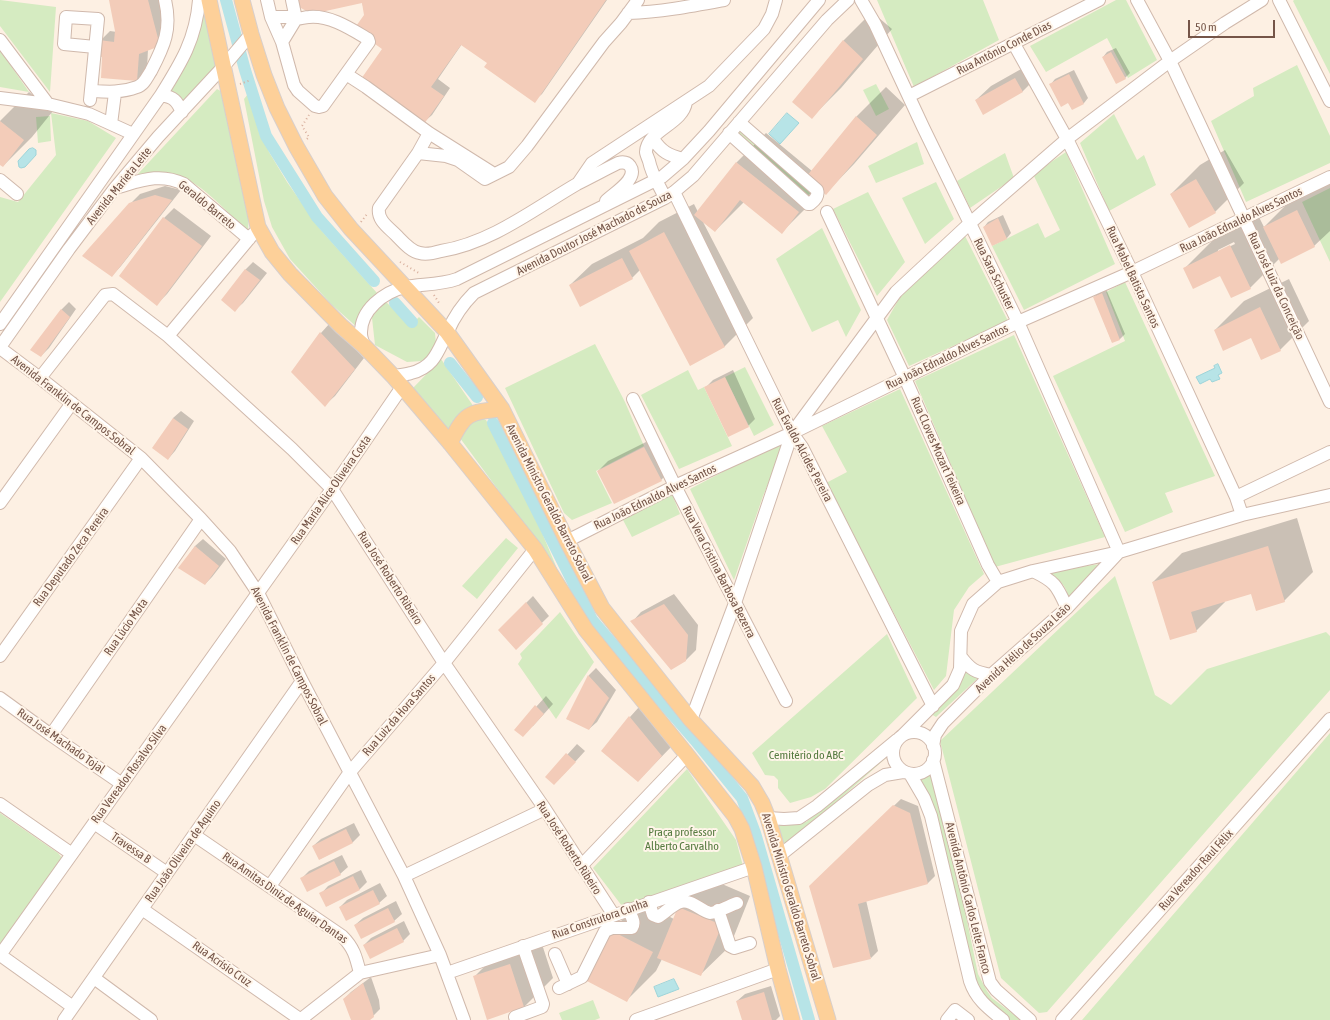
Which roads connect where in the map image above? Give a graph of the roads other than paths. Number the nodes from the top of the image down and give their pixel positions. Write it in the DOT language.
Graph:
graph roads {
  1 [pos="165,0"];
  2 [pos="170,0"];
  3 [pos="199,0"];
  4 [pos="210,0"];
  5 [pos="242,0"];
  6 [pos="267,0"];
  7 [pos="292,0"];
  8 [pos="638,0"];
  9 [pos="724,0"];
  10 [pos="776,0"];
  11 [pos="820,0"];
  12 [pos="848,0"];
  13 [pos="861,0"];
  14 [pos="1099,0"];
  15 [pos="1137,0"];
  16 [pos="1262,0"];
  17 [pos="1279,0"];
  18 [pos="168,13"];
  19 [pos="628,14"];
  20 [pos="271,17"];
  21 [pos="296,18"];
  22 [pos="248,37"];
  23 [pos="0,40"];
  24 [pos="282,42"];
  25 [pos="1014,44"];
  26 [pos="95,47"];
  27 [pos="1170,61"];
  28 [pos="227,63"];
  29 [pos="346,74"];
  30 [pos="115,93"];
  31 [pos="161,95"];
  32 [pos="909,96"];
  33 [pos="0,98"];
  34 [pos="686,100"];
  35 [pos="1330,101"];
  36 [pos="48,104"];
  37 [pos="182,112"];
  38 [pos="738,122"];
  39 [pos="111,124"];
  40 [pos="429,133"];
  41 [pos="729,133"];
  42 [pos="133,134"];
  43 [pos="653,138"];
  44 [pos="1067,139"];
  45 [pos="418,153"];
  46 [pos="683,159"];
  47 [pos="494,174"];
  48 [pos="1330,177"];
  49 [pos="0,180"];
  50 [pos="655,181"];
  51 [pos="577,184"];
  52 [pos="115,188"];
  53 [pos="17,194"];
  54 [pos="670,195"];
  55 [pos="596,210"];
  56 [pos="827,212"];
  57 [pos="1244,218"];
  58 [pos="969,224"];
  59 [pos="258,227"];
  60 [pos="249,239"];
  61 [pos="1132,272"];
  62 [pos="406,287"];
  63 [pos="878,317"];
  64 [pos="1018,322"];
  65 [pos="0,324"];
  66 [pos="447,332"];
  67 [pos="168,336"];
  68 [pos="364,346"];
  69 [pos="0,348"];
  70 [pos="40,378"];
  71 [pos="905,378"];
  72 [pos="397,381"];
  73 [pos="633,399"];
  74 [pos="1330,402"];
  75 [pos="72,404"];
  76 [pos="502,409"];
  77 [pos="792,432"];
  78 [pos="450,444"];
  79 [pos="1330,452"];
  80 [pos="141,458"];
  81 [pos="675,486"];
  82 [pos="332,489"];
  83 [pos="1330,495"];
  84 [pos="1236,497"];
  85 [pos="0,503"];
  86 [pos="1242,515"];
  87 [pos="201,519"];
  88 [pos="567,541"];
  89 [pos="535,549"];
  90 [pos="1119,552"];
  91 [pos="1033,571"];
  92 [pos="998,582"];
  93 [pos="258,593"];
  94 [pos="735,603"];
  95 [pos="1068,608"];
  96 [pos="0,656"];
  97 [pos="961,656"];
  98 [pos="444,663"];
  99 [pos="991,675"];
  100 [pos="302,681"];
  101 [pos="0,698"];
  102 [pos="786,701"];
  103 [pos="933,706"];
  104 [pos="1330,719"];
  105 [pos="691,720"];
  106 [pos="51,735"];
  107 [pos="900,737"];
  108 [pos="933,746"];
  109 [pos="687,755"];
  110 [pos="933,760"];
  111 [pos="350,772"];
  112 [pos="906,773"];
  113 [pos="122,784"];
  114 [pos="0,804"];
  115 [pos="545,810"];
  116 [pos="768,818"];
  117 [pos="94,823"];
  118 [pos="194,835"];
  119 [pos="72,854"];
  120 [pos="779,856"];
  121 [pos="581,866"];
  122 [pos="754,866"];
  123 [pos="167,873"];
  124 [pos="404,876"];
  125 [pos="270,886"];
  126 [pos="649,902"];
  127 [pos="736,903"];
  128 [pos="142,909"];
  129 [pos="628,909"];
  130 [pos="718,910"];
  131 [pos="614,914"];
  132 [pos="750,943"];
  133 [pos="523,946"];
  134 [pos="555,954"];
  135 [pos="0,955"];
  136 [pos="440,955"];
  137 [pos="778,969"];
  138 [pos="360,973"];
  139 [pos="447,973"];
  140 [pos="94,978"];
  141 [pos="73,1007"];
  142 [pos="516,1017"];
  143 [pos="64,1020"];
  144 [pos="151,1020"];
  145 [pos="301,1020"];
  146 [pos="464,1020"];
  147 [pos="636,1020"];
  148 [pos="792,1020"];
  149 [pos="828,1020"];
  150 [pos="946,1020"];
  151 [pos="968,1020"];
  152 [pos="1003,1020"];
  153 [pos="1030,1020"];
  154 [pos="1062,1020"];
  1 -- 18 [label="street"];
  2 -- 18 [label="street"];
  3 -- 31 [label="street, Avenida Marieta Leite"];
  4 -- 28 [label="main road"];
  5 -- 22 [label="main road, Avenida Ministro Geraldo Barreto Sobral"];
  6 -- 20 [label="street"];
  7 -- 21 [label="street"];
  8 -- 19 [label="street"];
  9 -- 19 [label="street"];
  10 -- 34 [label="street"];
  11 -- 46 [label="street, Avenida Doutor José Machado de Souza"];
  12 -- 38 [label="street, Avenida Doutor José Machado de Souza"];
  13 -- 32 [label="street, Rua Sara Schuster"];
  14 -- 25 [label="street, Rua Antônio Conde Dias"];
  15 -- 27 [label="street, Rua José Luiz da Conceição"];
  16 -- 27 [label="street"];
  17 -- 35 [label="street"];
  18 -- 30 [label="street"];
  19 -- 47 [label="street"];
  20 -- 21 [label="street"];
  20 -- 24 [label="street"];
  21 -- 24 [label="street"];
  21 -- 29 [label="street"];
  22 -- 28 [label="street, Avenida Marieta Leite"];
  22 -- 62 [label="main road, Avenida Ministro Geraldo Barreto Sobral"];
  23 -- 36 [label="street"];
  24 -- 29 [label="street"];
  25 -- 32 [label="street, Rua Antônio Conde Dias"];
  25 -- 44 [label="street, Rua Mabel Batista Santos"];
  26 -- 30 [label="street"];
  27 -- 44 [label="street"];
  27 -- 57 [label="street, Rua José Luiz da Conceição"];
  28 -- 37 [label="street, Avenida Marieta Leite"];
  28 -- 59 [label="main road"];
  29 -- 40 [label="street"];
  30 -- 39 [label="street"];
  31 -- 37 [label="street"];
  31 -- 42 [label="street, Avenida Marieta Leite"];
  32 -- 58 [label="street, Rua Sara Schuster"];
  33 -- 36 [label="street"];
  34 -- 43 [label="street"];
  34 -- 51 [label="street"];
  36 -- 39 [label="street"];
  37 -- 52 [label="street, Avenida Marieta Leite"];
  38 -- 41 [label="street, Avenida Doutor José Machado de Souza"];
  38 -- 41 [label="street"];
  39 -- 42 [label="street"];
  40 -- 45 [label="street"];
  40 -- 47 [label="street"];
  41 -- 54 [label="street, Avenida Doutor José Machado de Souza"];
  42 -- 65 [label="street, Avenida Marieta Leite"];
  43 -- 46 [label="street"];
  43 -- 50 [label="street, Rua Evaldo Alcides Pereira"];
  44 -- 58 [label="street"];
  44 -- 61 [label="street, Rua Mabel Batista Santos"];
  45 -- 47 [label="street"];
  45 -- 51 [label="street"];
  46 -- 50 [label="street, Avenida Doutor José Machado de Souza"];
  48 -- 57 [label="street, Rua João Ednaldo Alves Santos"];
  49 -- 53 [label="street"];
  50 -- 54 [label="street, Rua Evaldo Alcides Pereira"];
  50 -- 55 [label="street, Avenida Doutor José Machado de Souza"];
  51 -- 55 [label="street"];
  52 -- 60 [label="street, Geraldo Barreto"];
  52 -- 69 [label="street, Avenida Marieta Leite"];
  54 -- 66 [label="street, Avenida Doutor José Machado de Souza"];
  54 -- 77 [label="street, Rua Evaldo Alcides Pereira"];
  55 -- 62 [label="street, Avenida Doutor José Machado de Souza"];
  56 -- 63 [label="street, Rua CLoves Mozart Teixeira"];
  57 -- 61 [label="street, Rua João Ednaldo Alves Santos"];
  57 -- 74 [label="street, Rua José Luiz da Conceição"];
  58 -- 63 [label="street"];
  58 -- 64 [label="street, Rua Sara Schuster"];
  59 -- 60 [label="street"];
  59 -- 68 [label="main road"];
  60 -- 67 [label="street"];
  61 -- 64 [label="street, Rua João Ednaldo Alves Santos"];
  61 -- 84 [label="street, Rua Mabel Batista Santos"];
  62 -- 66 [label="main road, Avenida Ministro Geraldo Barreto Sobral"];
  62 -- 68 [label="street"];
  63 -- 71 [label="street, Rua CLoves Mozart Teixeira"];
  63 -- 77 [label="street"];
  64 -- 71 [label="street, Rua João Ednaldo Alves Santos"];
  64 -- 90 [label="street, Rua Sara Schuster"];
  66 -- 72 [label="street"];
  66 -- 76 [label="main road, Avenida Ministro Geraldo Barreto Sobral"];
  67 -- 70 [label="street, Rua José Roberto Ribeiro"];
  67 -- 82 [label="street, Rua José Roberto Ribeiro"];
  68 -- 72 [label="main road"];
  69 -- 70 [label="street, Avenida Franklin de Campos Sobral"];
  70 -- 75 [label="street, Avenida Franklin de Campos Sobral"];
  71 -- 77 [label="street, Rua João Ednaldo Alves Santos"];
  71 -- 92 [label="street, Rua CLoves Mozart Teixeira"];
  72 -- 78 [label="main road"];
  72 -- 82 [label="street, Rua Maria Alice Oliveira Costa"];
  73 -- 81 [label="street, Rua Vera Cristina Barbosa Bezerra"];
  75 -- 80 [label="street, Avenida Franklin de Campos Sobral"];
  75 -- 85 [label="street"];
  76 -- 78 [label="main road"];
  76 -- 88 [label="main road, Avenida Ministro Geraldo Barreto Sobral"];
  77 -- 81 [label="street, Rua João Ednaldo Alves Santos"];
  77 -- 94 [label="street"];
  77 -- 103 [label="street, Rua Evaldo Alcides Pereira"];
  78 -- 89 [label="main road"];
  79 -- 84 [label="street"];
  80 -- 87 [label="street, Avenida Franklin de Campos Sobral"];
  80 -- 96 [label="street, Rua Deputado Zeca Pereira"];
  81 -- 88 [label="street, Rua João Ednaldo Alves Santos"];
  81 -- 94 [label="street, Rua Vera Cristina Barbosa Bezerra"];
  82 -- 93 [label="street, Rua Maria Alice Oliveira Costa"];
  82 -- 98 [label="street, Rua José Roberto Ribeiro"];
  83 -- 86 [label="street, Avenida Hélio de Souza Leão"];
  84 -- 86 [label="street, Rua Mabel Batista Santos"];
  86 -- 90 [label="street, Avenida Hélio de Souza Leão"];
  87 -- 93 [label="street, Avenida Franklin de Campos Sobral"];
  87 -- 106 [label="street, Rua Lúcio Mota"];
  88 -- 105 [label="main road, Avenida Ministro Geraldo Barreto Sobral"];
  89 -- 98 [label="street, Rua Luiz da Hora Santos"];
  89 -- 109 [label="main road"];
  90 -- 91 [label="street, Avenida Hélio de Souza Leão"];
  90 -- 95 [label="street, Avenida Hélio de Souza Leão"];
  91 -- 92 [label="street, Avenida Hélio de Souza Leão"];
  91 -- 95 [label="street"];
  92 -- 97 [label="street, Avenida Hélio de Souza Leão"];
  93 -- 100 [label="street, Avenida Franklin de Campos Sobral"];
  93 -- 113 [label="street, Rua Vereador Rosalvo Silva"];
  94 -- 102 [label="street, Rua Vera Cristina Barbosa Bezerra"];
  94 -- 105 [label="street"];
  95 -- 99 [label="street, Avenida Hélio de Souza Leão"];
  97 -- 99 [label="street"];
  97 -- 103 [label="street, Avenida Hélio de Souza Leão"];
  98 -- 111 [label="street, Rua Luiz da Hora Santos"];
  98 -- 115 [label="street, Rua José Roberto Ribeiro"];
  99 -- 108 [label="street, Avenida Hélio de Souza Leão"];
  100 -- 111 [label="street, Avenida Franklin de Campos Sobral"];
  100 -- 118 [label="street, Rua João Oliveira de Aquino"];
  101 -- 106 [label="street, Rua José Machado Tojal"];
  103 -- 107 [label="street, Avenida Hélio de Souza Leão"];
  104 -- 154 [label="street, Rua Vereador Raul Félix"];
  105 -- 116 [label="main road, Avenida Ministro Geraldo Barreto Sobral"];
  106 -- 113 [label="street, Rua José Machado Tojal"];
  107 -- 108 [label="street"];
  107 -- 112 [label="street, Avenida Antônio Carlos Leite Franco"];
  107 -- 116 [label="street, Avenida Hélio de Souza Leão"];
  108 -- 110 [label="street, Avenida Antônio Carlos Leite Franco"];
  109 -- 121 [label="street"];
  109 -- 122 [label="main road"];
  110 -- 112 [label="street"];
  110 -- 153 [label="street, Avenida Antônio Carlos Leite Franco"];
  111 -- 124 [label="street, Avenida Franklin de Campos Sobral"];
  111 -- 125 [label="street, Rua Luiz da Hora Santos"];
  112 -- 120 [label="street"];
  112 -- 152 [label="street, Avenida Antônio Carlos Leite Franco"];
  113 -- 117 [label="street, Rua Vereador Rosalvo Silva"];
  114 -- 119 [label="street"];
  115 -- 121 [label="street, Rua José Roberto Ribeiro"];
  115 -- 124 [label="street"];
  116 -- 120 [label="main road, Avenida Ministro Geraldo Barreto Sobral"];
  117 -- 119 [label="street, Rua Vereador Rosalvo Silva"];
  117 -- 123 [label="street, Travessa B"];
  118 -- 123 [label="street, Rua João Oliveira de Aquino"];
  118 -- 125 [label="street, Rua Amitas Diniz de Aguiar Dantas"];
  119 -- 135 [label="street, Rua Vereador Rosalvo Silva"];
  120 -- 149 [label="main road, Avenida Ministro Geraldo Barreto Sobral"];
  121 -- 131 [label="street, Rua José Roberto Ribeiro"];
  122 -- 126 [label="street, Rua Construtora Cunha"];
  122 -- 137 [label="main road"];
  123 -- 128 [label="street, Rua João Oliveira de Aquino"];
  124 -- 136 [label="street, Avenida Franklin de Campos Sobral"];
  125 -- 138 [label="street, Rua Amitas Diniz de Aguiar Dantas"];
  126 -- 129 [label="street, Rua Construtora Cunha"];
  126 -- 130 [label="street"];
  127 -- 130 [label="street"];
  128 -- 140 [label="street, Rua João Oliveira de Aquino"];
  128 -- 145 [label="street, Rua Acrísio Cruz"];
  129 -- 131 [label="street, Rua Construtora Cunha"];
  129 -- 134 [label="street"];
  130 -- 132 [label="street"];
  131 -- 133 [label="street, Rua Construtora Cunha"];
  133 -- 139 [label="street, Rua Construtora Cunha"];
  133 -- 142 [label="street"];
  135 -- 141 [label="street"];
  136 -- 138 [label="street"];
  136 -- 139 [label="street, Avenida Franklin de Campos Sobral"];
  137 -- 147 [label="street"];
  137 -- 148 [label="main road"];
  138 -- 145 [label="street"];
  139 -- 146 [label="street, Avenida Franklin de Campos Sobral"];
  140 -- 141 [label="street, Rua João Oliveira de Aquino"];
  140 -- 144 [label="street"];
  141 -- 143 [label="street, Rua João Oliveira de Aquino"];
  150 -- 151 [label="street"];
}
